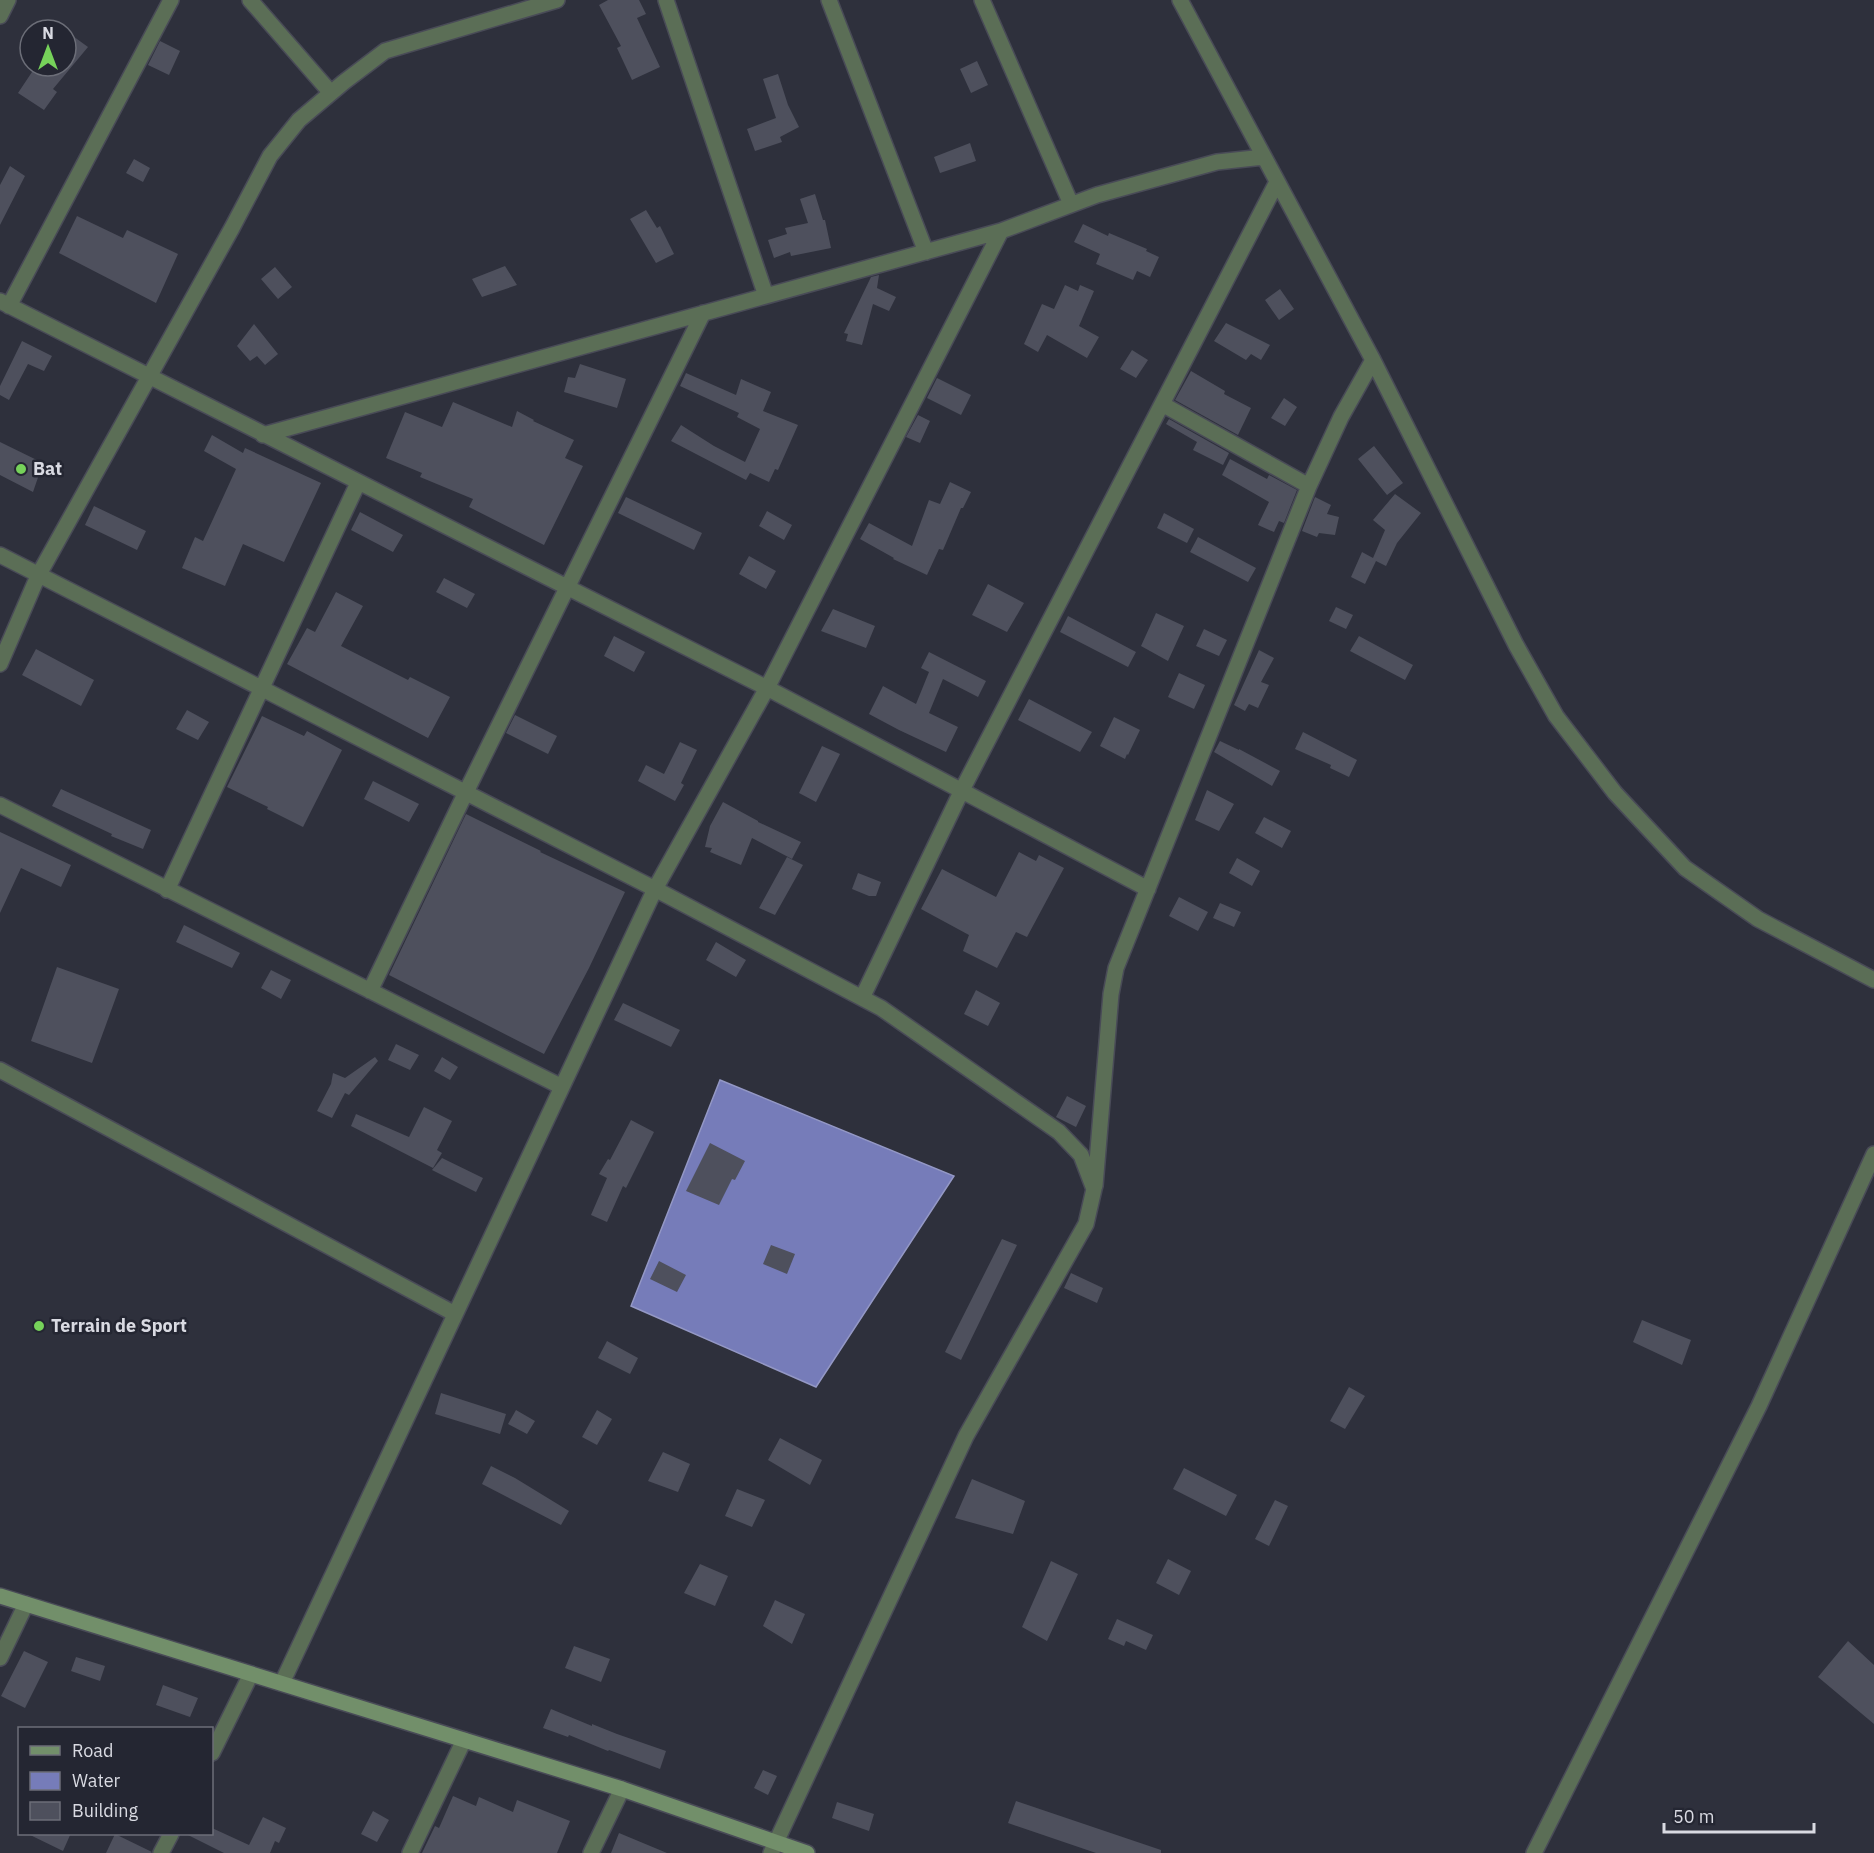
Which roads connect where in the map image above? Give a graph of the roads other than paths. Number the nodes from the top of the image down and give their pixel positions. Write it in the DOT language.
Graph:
graph roads {
  1 [pos="8,0"];
  2 [pos="171,0"];
  3 [pos="250,0"];
  4 [pos="557,0"];
  5 [pos="666,0"];
  6 [pos="829,0"];
  7 [pos="982,0"];
  8 [pos="1180,0"];
  9 [pos="0,16"];
  10 [pos="331,93"];
  11 [pos="1264,158"];
  12 [pos="1277,182"];
  13 [pos="1071,204"];
  14 [pos="1000,231"];
  15 [pos="926,252"];
  16 [pos="766,296"];
  17 [pos="5,304"];
  18 [pos="703,313"];
  19 [pos="1373,360"];
  20 [pos="149,378"];
  21 [pos="1162,404"];
  22 [pos="263,435"];
  23 [pos="358,483"];
  24 [pos="1308,486"];
  25 [pos="0,555"];
  26 [pos="38,576"];
  27 [pos="568,588"];
  28 [pos="0,664"];
  29 [pos="767,688"];
  30 [pos="262,689"];
  31 [pos="962,790"];
  32 [pos="466,792"];
  33 [pos="0,805"];
  34 [pos="655,889"];
  35 [pos="1148,889"];
  36 [pos="167,890"];
  37 [pos="1874,980"];
  38 [pos="370,991"];
  39 [pos="862,998"];
  40 [pos="0,1070"];
  41 [pos="562,1088"];
  42 [pos="1874,1154"];
  43 [pos="1094,1189"];
  44 [pos="455,1314"];
  45 [pos="0,1596"];
  46 [pos="26,1605"];
  47 [pos="0,1658"];
  48 [pos="251,1674"];
  49 [pos="282,1683"];
  50 [pos="464,1740"];
  51 [pos="213,1751"];
  52 [pos="622,1789"];
  53 [pos="170,1835"];
  54 [pos="774,1848"];
  55 [pos="161,1853"];
  56 [pos="410,1853"];
  57 [pos="591,1853"];
  58 [pos="807,1853"];
  59 [pos="1534,1853"];
  1 -- 9 [label="street"];
  2 -- 17 [label="street"];
  3 -- 10 [label="street"];
  4 -- 10 [label="street"];
  5 -- 16 [label="street"];
  6 -- 15 [label="street"];
  7 -- 13 [label="street"];
  8 -- 11 [label="street"];
  10 -- 20 [label="street"];
  11 -- 12 [label="street"];
  11 -- 13 [label="street"];
  12 -- 19 [label="street"];
  12 -- 21 [label="street"];
  13 -- 14 [label="street"];
  14 -- 15 [label="street"];
  14 -- 29 [label="street"];
  15 -- 16 [label="street"];
  16 -- 18 [label="street"];
  17 -- 20 [label="street"];
  18 -- 22 [label="street"];
  18 -- 27 [label="street"];
  19 -- 24 [label="street"];
  19 -- 37 [label="street"];
  20 -- 22 [label="street"];
  20 -- 26 [label="street"];
  21 -- 24 [label="street"];
  21 -- 31 [label="street"];
  22 -- 23 [label="street"];
  23 -- 27 [label="street"];
  23 -- 30 [label="street"];
  24 -- 35 [label="street"];
  25 -- 26 [label="street"];
  26 -- 28 [label="street"];
  26 -- 30 [label="street"];
  27 -- 29 [label="street"];
  27 -- 32 [label="street"];
  29 -- 31 [label="street"];
  29 -- 34 [label="street"];
  30 -- 32 [label="street"];
  30 -- 36 [label="street"];
  31 -- 35 [label="street"];
  31 -- 39 [label="street"];
  32 -- 34 [label="street"];
  32 -- 38 [label="street"];
  33 -- 36 [label="street"];
  34 -- 39 [label="street"];
  34 -- 41 [label="street"];
  35 -- 43 [label="street"];
  36 -- 38 [label="street"];
  38 -- 41 [label="street"];
  39 -- 43 [label="street"];
  40 -- 44 [label="street"];
  41 -- 44 [label="street"];
  42 -- 59 [label="street"];
  43 -- 54 [label="street"];
  44 -- 49 [label="street"];
  45 -- 46 [label="main road"];
  46 -- 47 [label="street"];
  46 -- 48 [label="main road"];
  48 -- 49 [label="main road"];
  48 -- 51 [label="street"];
  49 -- 50 [label="main road"];
  50 -- 52 [label="main road"];
  50 -- 56 [label="street"];
  52 -- 54 [label="main road"];
  52 -- 57 [label="street"];
  53 -- 55 [label="street"];
  54 -- 58 [label="main road"];
}
